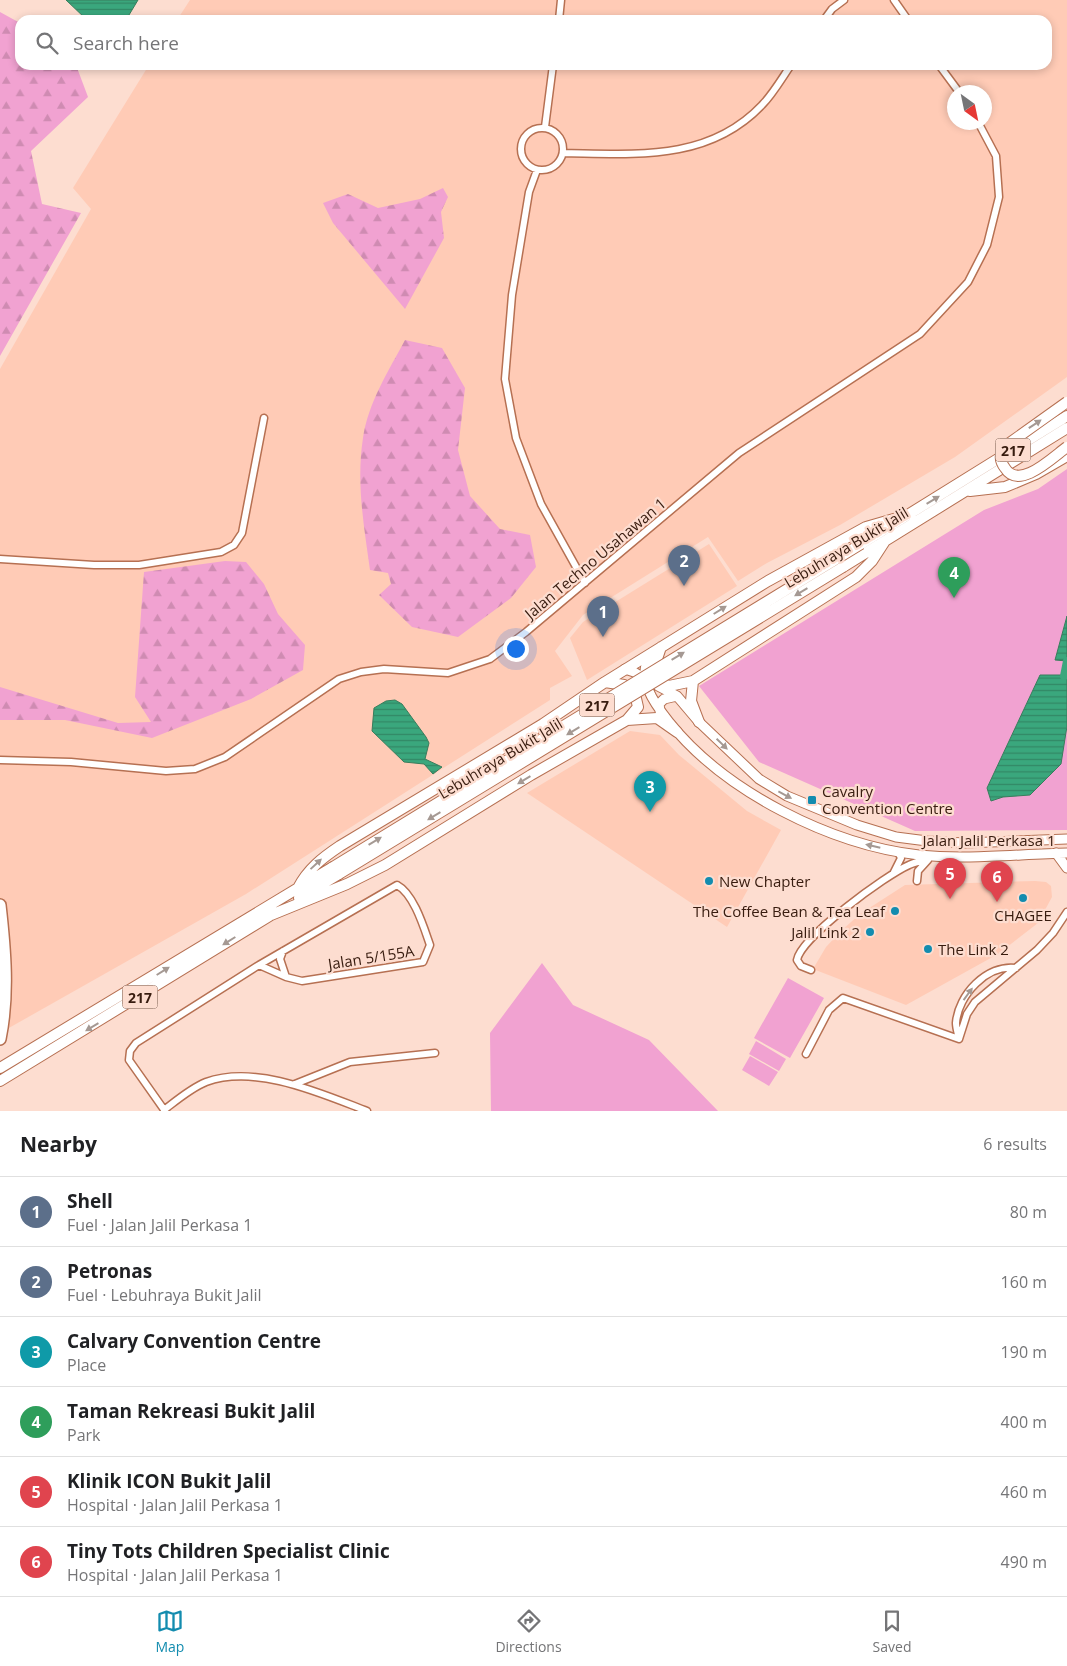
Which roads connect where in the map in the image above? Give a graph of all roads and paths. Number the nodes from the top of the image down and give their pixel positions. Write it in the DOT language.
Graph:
graph roads {
  1 [pos="561,0"];
  2 [pos="844,0"];
  3 [pos="894,0"];
  4 [pos="560,15"];
  5 [pos="828,15"];
  6 [pos="904,15"];
  7 [pos="552,70"];
  8 [pos="787,70"];
  9 [pos="943,70"];
  10 [pos="954,85"];
  11 [pos="545,128"];
  12 [pos="982,130"];
  13 [pos="563,153"];
  14 [pos="537,170"];
  15 [pos="1067,402"];
  16 [pos="1067,416"];
  17 [pos="264,418"];
  18 [pos="1067,428"];
  19 [pos="1067,447"];
  20 [pos="1067,456"];
  21 [pos="966,492"];
  22 [pos="911,514"];
  23 [pos="885,541"];
  24 [pos="0,558"];
  25 [pos="585,583"];
  26 [pos="661,647"];
  27 [pos="650,655"];
  28 [pos="625,669"];
  29 [pos="647,680"];
  30 [pos="693,681"];
  31 [pos="605,682"];
  32 [pos="677,696"];
  33 [pos="660,711"];
  34 [pos="627,720"];
  35 [pos="698,722"];
  36 [pos="677,732"];
  37 [pos="0,760"];
  38 [pos="1064,840"];
  39 [pos="898,852"];
  40 [pos="1056,853"];
  41 [pos="1067,853"];
  42 [pos="938,856"];
  43 [pos="927,860"];
  44 [pos="1067,868"];
  45 [pos="336,870"];
  46 [pos="894,873"];
  47 [pos="918,881"];
  48 [pos="298,888"];
  49 [pos="0,906"];
  50 [pos="1067,912"];
  51 [pos="271,915"];
  52 [pos="283,951"];
  53 [pos="259,965"];
  54 [pos="1016,968"];
  55 [pos="811,970"];
  56 [pos="286,977"];
  57 [pos="0,1038"];
  58 [pos="959,1040"];
  59 [pos="435,1053"];
  60 [pos="806,1054"];
  61 [pos="2,1072"];
  62 [pos="295,1084"];
  63 [pos="0,1087"];
  64 [pos="165,1110"];
  65 [pos="367,1111"];
  1 -- 4 [label="street"];
  2 -- 5 [label="street"];
  3 -- 6 [label="street"];
  7 -- 11 [label="street"];
  8 -- 13 [label="street"];
  9 -- 10 [label="street"];
  11 -- 13 [label="street"];
  11 -- 14 [label="street"];
  12 -- 25 [label="street, Jalan Techno Usahawan 1"];
  13 -- 14 [label="street"];
  14 -- 25 [label="street"];
  19 -- 15 [label="highway, one-way, bridge"];
  22 -- 16 [label="highway, Lebuhraya Bukit Jalil / 217, one-way"];
  17 -- 24 [label="street"];
  18 -- 21 [label="highway, Lebuhraya Bukit Jalil / 217"];
  20 -- 21 [label="highway"];
  21 -- 23 [label="highway, Lebuhraya Bukit Jalil / 217"];
  26 -- 22 [label="highway, one-way"];
  45 -- 22 [label="highway, Lebuhraya Bukit Jalil / 217, one-way, bridge"];
  23 -- 30 [label="highway"];
  23 -- 45 [label="highway, Lebuhraya Bukit Jalil / 217, one-way, bridge"];
  25 -- 37 [label="street, Jalan Techno Usahawan 1"];
  26 -- 27 [label="highway"];
  26 -- 30 [label="highway"];
  27 -- 28 [label="highway"];
  27 -- 29 [label="main road, Jalan Jalil Perkasa 1"];
  28 -- 29 [label="main road, Jalan Jalil Perkasa 1"];
  28 -- 31 [label="highway"];
  29 -- 32 [label="main road, Jalan Jalil Perkasa 1"];
  29 -- 33 [label="main road, Jalan Jalil Perkasa 1"];
  30 -- 35 [label="highway"];
  31 -- 34 [label="highway"];
  48 -- 31 [label="highway, one-way"];
  32 -- 33 [label="main road"];
  32 -- 35 [label="main road, Jalan Jalil Perkasa 1"];
  33 -- 36 [label="main road, Jalan Jalil Perkasa 1"];
  34 -- 36 [label="highway"];
  34 -- 51 [label="highway, one-way"];
  35 -- 38 [label="main road, Jalan Jalil Perkasa 1, one-way"];
  39 -- 36 [label="main road, Jalan Jalil Perkasa 1, one-way"];
  39 -- 42 [label="main road, Jalan Jalil Perkasa 1"];
  39 -- 46 [label="street"];
  40 -- 41 [label="main road, Jalan Jalil Perkasa 1"];
  40 -- 42 [label="main road, Jalan Jalil Perkasa 1"];
  40 -- 44 [label="main road"];
  42 -- 43 [label="street"];
  43 -- 46 [label="street"];
  43 -- 47 [label="street"];
  45 -- 48 [label="highway, Lebuhraya Bukit Jalil / 217"];
  45 -- 51 [label="highway, Lebuhraya Bukit Jalil / 217"];
  46 -- 55 [label="street"];
  61 -- 48 [label="highway, Lebuhraya Bukit Jalil / 217, one-way"];
  49 -- 57 [label="highway"];
  50 -- 54 [label="street"];
  51 -- 61 [label="highway, Lebuhraya Bukit Jalil / 217, one-way"];
  52 -- 53 [label="street, Jalan 5/155A"];
  52 -- 56 [label="street"];
  52 -- 56 [label="street, Jalan 5/155A"];
  53 -- 56 [label="street, Jalan 5/155A"];
  53 -- 64 [label="street, Jalan 5/155A"];
  54 -- 58 [label="street"];
  58 -- 54 [label="street, one-way"];
  58 -- 60 [label="street"];
  59 -- 62 [label="street"];
  61 -- 63 [label="highway"];
  62 -- 64 [label="street"];
  62 -- 65 [label="street"];
}
